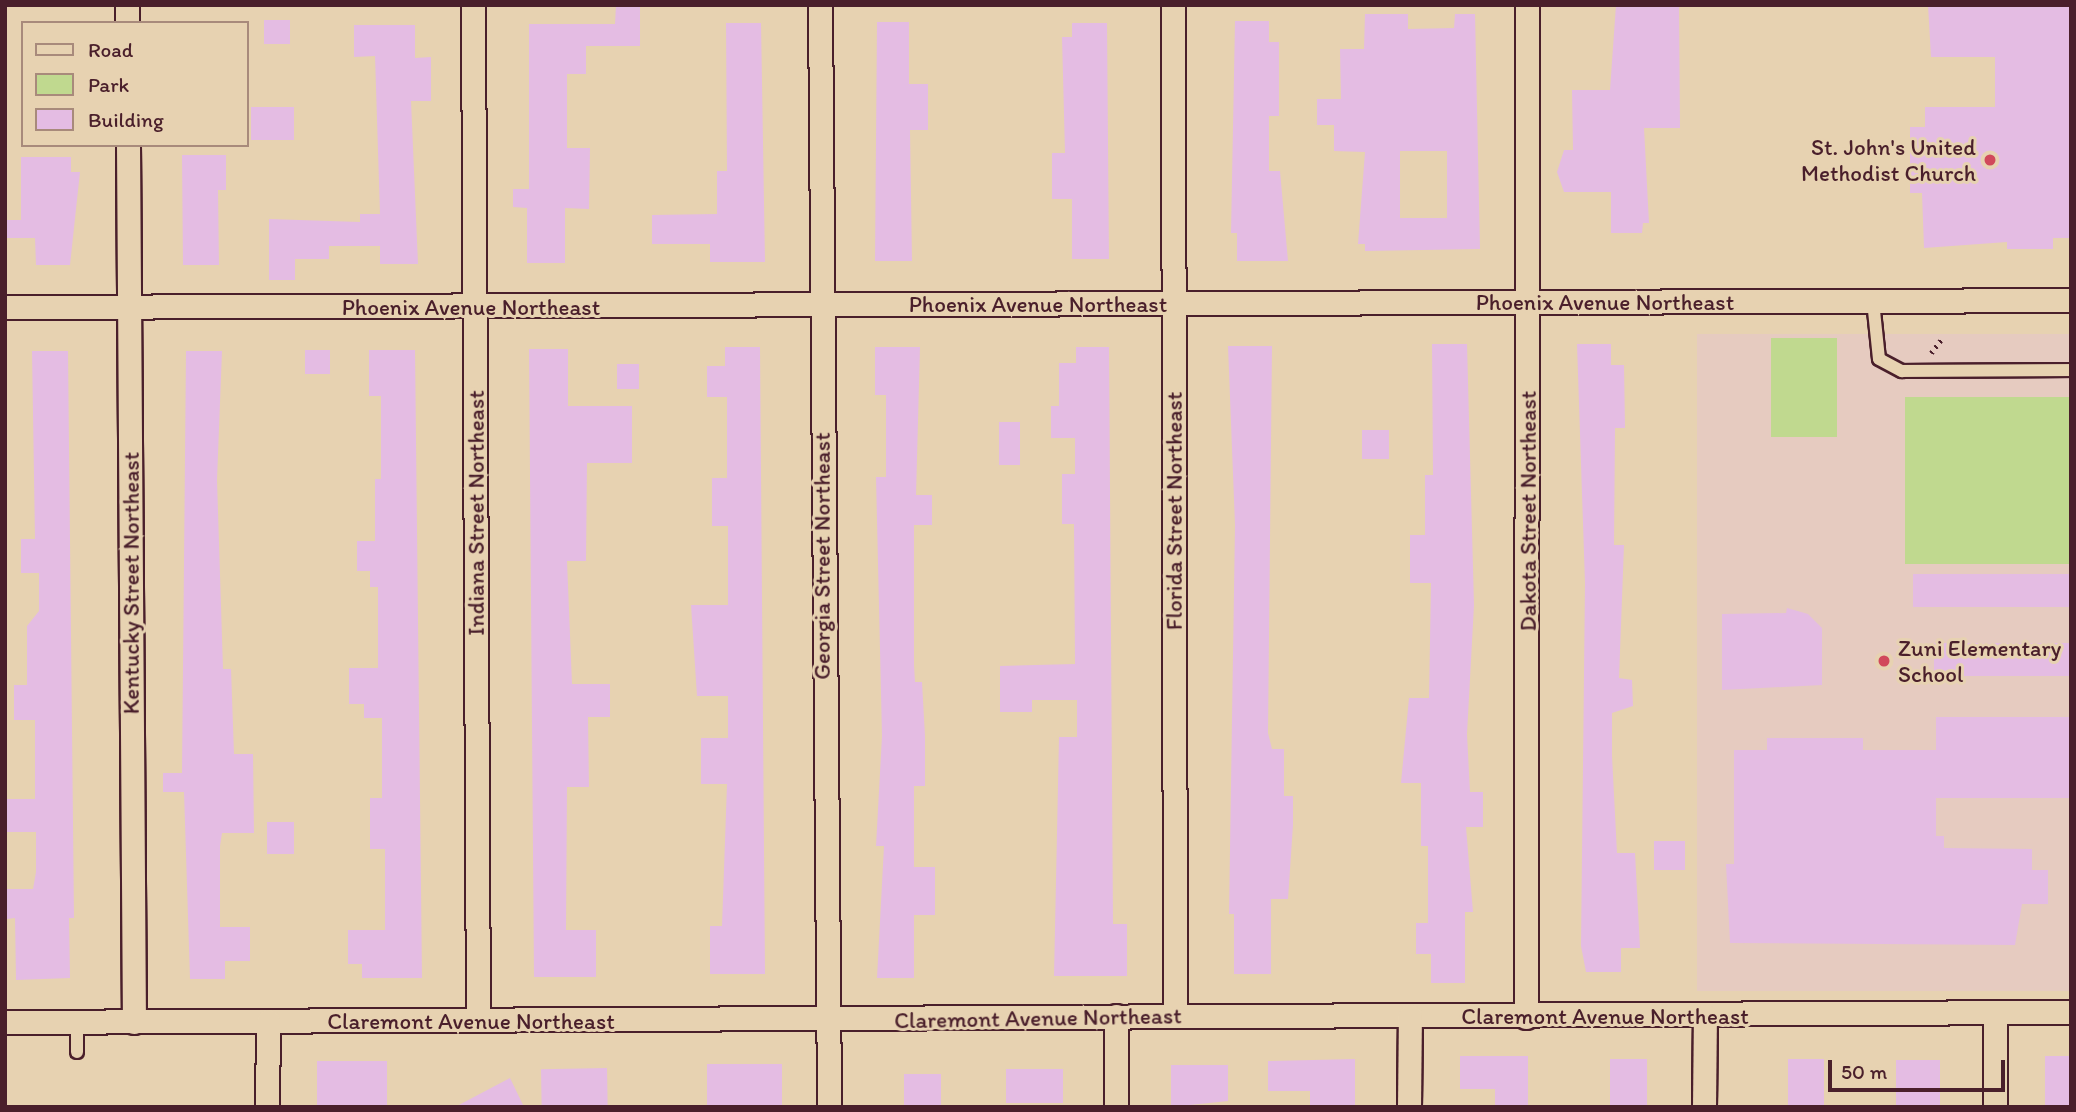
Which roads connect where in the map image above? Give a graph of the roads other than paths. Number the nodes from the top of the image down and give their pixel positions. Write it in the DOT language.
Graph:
graph roads {
  1 [pos="473,5"];
  2 [pos="820,5"];
  3 [pos="1172,5"];
  4 [pos="1527,5"];
  5 [pos="128,147"];
  6 [pos="2071,300"];
  7 [pos="1873,301"];
  8 [pos="1174,303"];
  9 [pos="1529,303"];
  10 [pos="820,305"];
  11 [pos="5,307"];
  12 [pos="128,307"];
  13 [pos="475,307"];
  14 [pos="2071,370"];
  15 [pos="2071,1012"];
  16 [pos="1995,1013"];
  17 [pos="1116,1016"];
  18 [pos="1175,1016"];
  19 [pos="1410,1016"];
  20 [pos="1705,1016"];
  21 [pos="1526,1017"];
  22 [pos="478,1020"];
  23 [pos="268,1021"];
  24 [pos="825,1021"];
  25 [pos="77,1022"];
  26 [pos="134,1022"];
  27 [pos="5,1023"];
  28 [pos="77,1052"];
  29 [pos="267,1107"];
  30 [pos="830,1107"];
  31 [pos="1116,1107"];
  32 [pos="1409,1107"];
  33 [pos="1704,1107"];
  34 [pos="1995,1107"];
  1 -- 13 [label="street, Indiana Street Northeast"];
  2 -- 10 [label="street, Georgia Street Northeast"];
  3 -- 8 [label="street, Florida Street Northeast"];
  4 -- 9 [label="street, Dakota Street Northeast"];
  5 -- 12 [label="street, Kentucky Street Northeast"];
  6 -- 7 [label="street, Phoenix Avenue Northeast"];
  7 -- 9 [label="street, Phoenix Avenue Northeast"];
  7 -- 14 [label="lane"];
  8 -- 9 [label="street, Phoenix Avenue Northeast"];
  8 -- 10 [label="street, Phoenix Avenue Northeast"];
  8 -- 18 [label="street, Florida Street Northeast"];
  9 -- 21 [label="street, Dakota Street Northeast"];
  10 -- 13 [label="street, Phoenix Avenue Northeast"];
  10 -- 24 [label="street, Georgia Street Northeast"];
  11 -- 12 [label="street, Phoenix Avenue Northeast"];
  12 -- 13 [label="street, Phoenix Avenue Northeast"];
  12 -- 26 [label="street, Kentucky Street Northeast"];
  13 -- 22 [label="street, Indiana Street Northeast"];
  15 -- 16 [label="street, Claremont Avenue Northeast"];
  16 -- 20 [label="street, Claremont Avenue Northeast"];
  16 -- 34 [label="street"];
  17 -- 18 [label="street, Claremont Avenue Northeast"];
  17 -- 24 [label="street, Claremont Avenue Northeast"];
  17 -- 31 [label="street"];
  18 -- 19 [label="street, Claremont Avenue Northeast"];
  19 -- 21 [label="street, Claremont Avenue Northeast"];
  19 -- 32 [label="street"];
  20 -- 21 [label="street, Claremont Avenue Northeast"];
  20 -- 33 [label="street"];
  22 -- 23 [label="street, Claremont Avenue Northeast"];
  22 -- 24 [label="street, Claremont Avenue Northeast"];
  23 -- 26 [label="street, Claremont Avenue Northeast"];
  23 -- 29 [label="street"];
  24 -- 30 [label="street, Georgia Street Northeast"];
  25 -- 26 [label="street, Claremont Avenue Northeast"];
  25 -- 27 [label="street, Claremont Avenue Northeast"];
  25 -- 28 [label="lane"];
}
